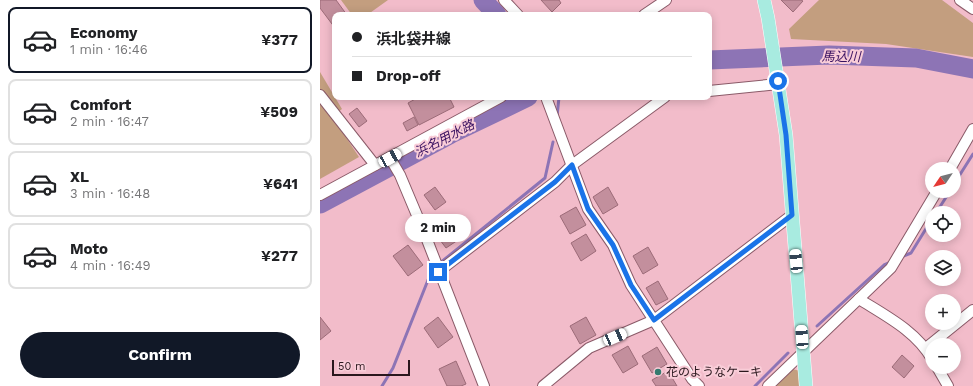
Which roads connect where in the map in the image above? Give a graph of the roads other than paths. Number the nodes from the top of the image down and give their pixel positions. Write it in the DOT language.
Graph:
graph roads {
  1 [pos="504,0"];
  2 [pos="666,0"];
  3 [pos="764,0"];
  4 [pos="960,0"];
  5 [pos="973,9"];
  6 [pos="515,12"];
  7 [pos="648,12"];
  8 [pos="778,83"];
  9 [pos="712,91"];
  10 [pos="320,95"];
  11 [pos="496,100"];
  12 [pos="547,100"];
  13 [pos="661,100"];
  14 [pos="973,129"];
  15 [pos="392,161"];
  16 [pos="954,162"];
  17 [pos="375,165"];
  18 [pos="572,165"];
  19 [pos="320,195"];
  20 [pos="933,198"];
  21 [pos="792,215"];
  22 [pos="438,272"];
  23 [pos="859,299"];
  24 [pos="973,310"];
  25 [pos="654,320"];
  26 [pos="938,338"];
  27 [pos="925,347"];
  28 [pos="804,353"];
  29 [pos="941,374"];
  30 [pos="484,386"];
  31 [pos="543,386"];
  32 [pos="699,386"];
  33 [pos="768,386"];
  34 [pos="806,386"];
  35 [pos="948,386"];
  1 -- 6 [label="street"];
  2 -- 7 [label="street"];
  3 -- 8 [label="main road"];
  4 -- 5 [label="street"];
  8 -- 9 [label="street"];
  8 -- 21 [label="main road"];
  10 -- 17 [label="street"];
  11 -- 15 [label="street"];
  12 -- 18 [label="street"];
  13 -- 18 [label="street"];
  14 -- 16 [label="street"];
  15 -- 17 [label="street"];
  15 -- 22 [label="street"];
  17 -- 19 [label="street"];
  18 -- 22 [label="street"];
  18 -- 25 [label="street"];
  20 -- 23 [label="street"];
  21 -- 25 [label="street"];
  21 -- 28 [label="main road"];
  22 -- 30 [label="street"];
  23 -- 27 [label="street"];
  23 -- 28 [label="street"];
  24 -- 26 [label="street"];
  25 -- 31 [label="street"];
  25 -- 32 [label="street"];
  28 -- 33 [label="street"];
  28 -- 34 [label="main road"];
  29 -- 35 [label="street"];
}
